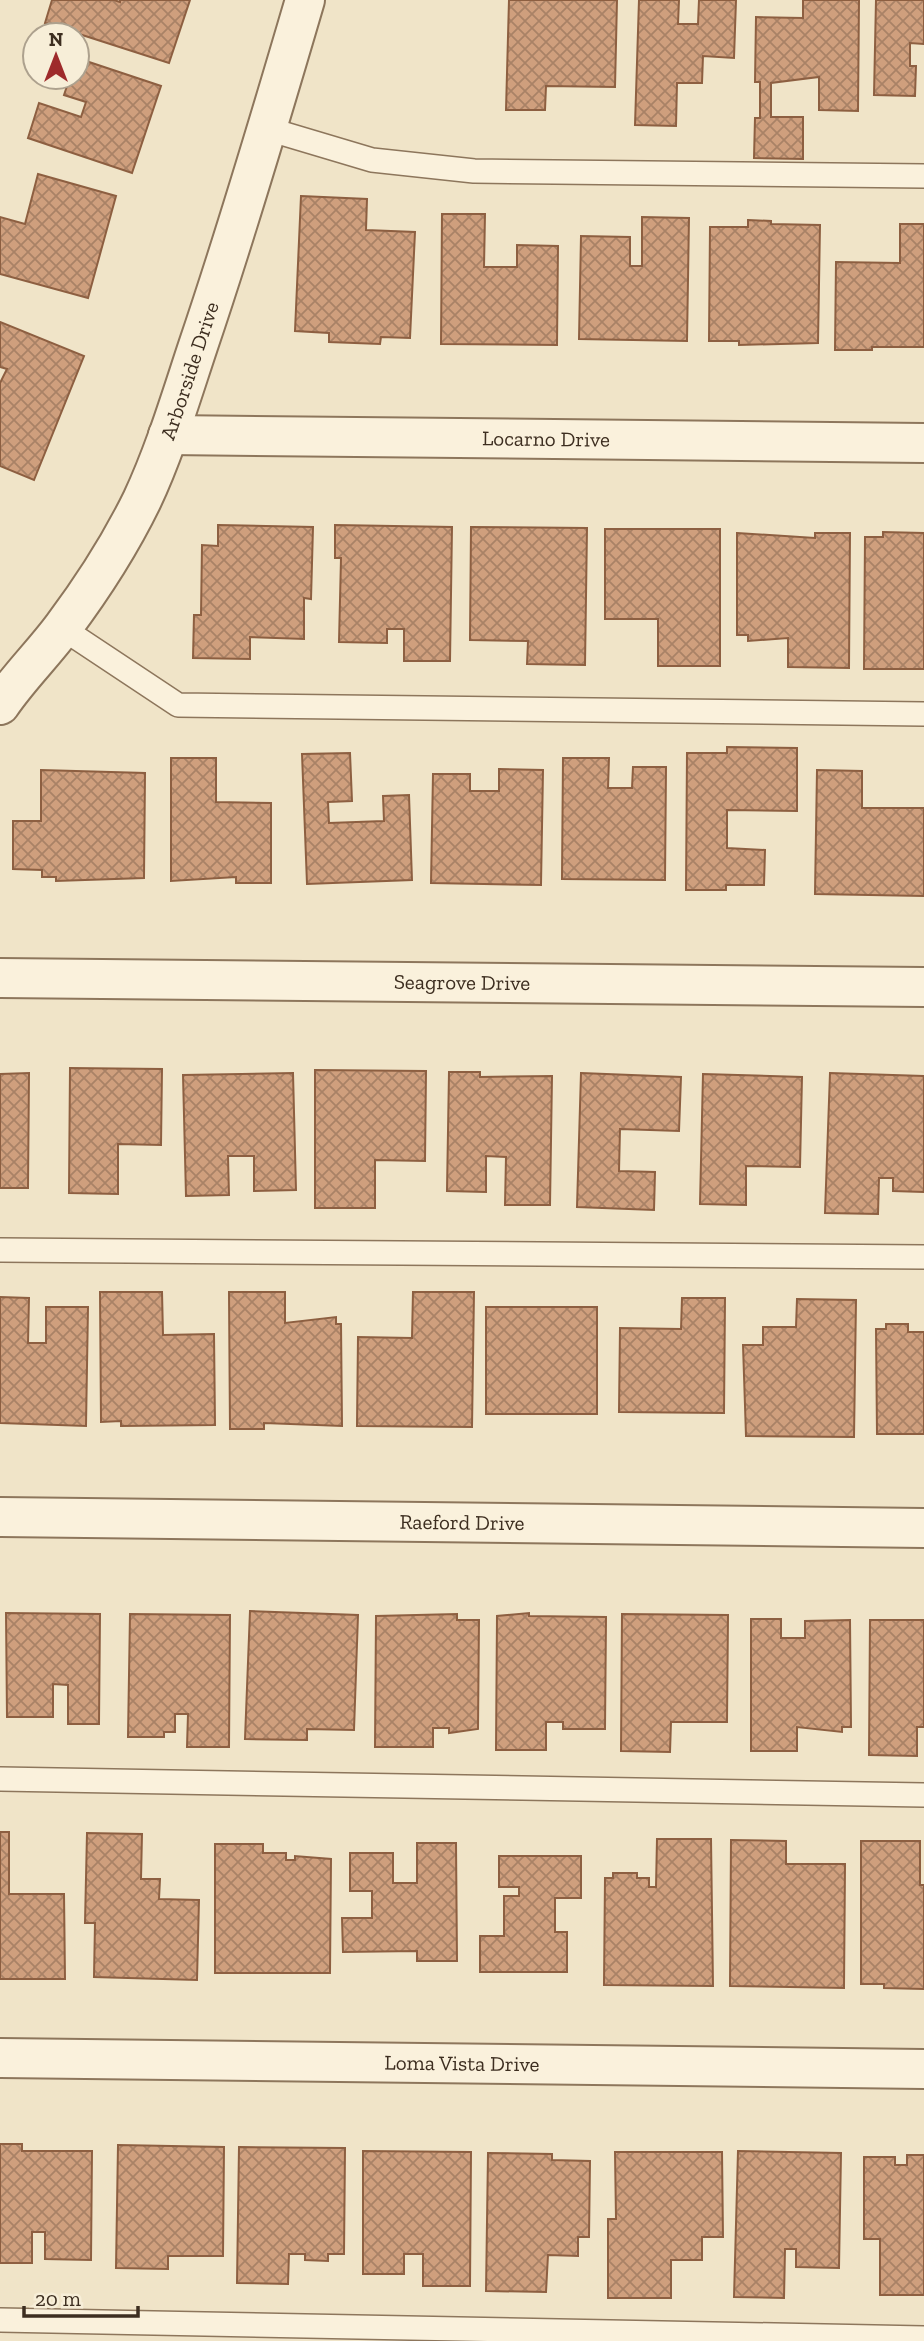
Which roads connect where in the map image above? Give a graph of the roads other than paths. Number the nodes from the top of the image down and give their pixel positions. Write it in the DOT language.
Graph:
graph roads {
  1 [pos="305,0"];
  2 [pos="268,129"];
  3 [pos="924,176"];
  4 [pos="168,435"];
  5 [pos="924,443"];
  6 [pos="62,628"];
  7 [pos="0,705"];
  8 [pos="924,714"];
  9 [pos="0,978"];
  10 [pos="924,987"];
  11 [pos="0,1250"];
  12 [pos="924,1257"];
  13 [pos="0,1517"];
  14 [pos="924,1528"];
  15 [pos="0,1779"];
  16 [pos="924,1796"];
  17 [pos="0,2059"];
  18 [pos="924,2069"];
  19 [pos="0,2320"];
  20 [pos="924,2338"];
  1 -- 2 [label="street, Arborside Drive"];
  2 -- 3 [label="lane"];
  2 -- 4 [label="street, Arborside Drive"];
  4 -- 5 [label="street, Locarno Drive"];
  4 -- 6 [label="street, Arborside Drive"];
  6 -- 7 [label="street, Arborside Drive"];
  6 -- 8 [label="lane"];
  9 -- 10 [label="street, Seagrove Drive"];
  11 -- 12 [label="lane"];
  13 -- 14 [label="street, Raeford Drive"];
  15 -- 16 [label="lane"];
  17 -- 18 [label="street, Loma Vista Drive"];
  19 -- 20 [label="lane"];
}
